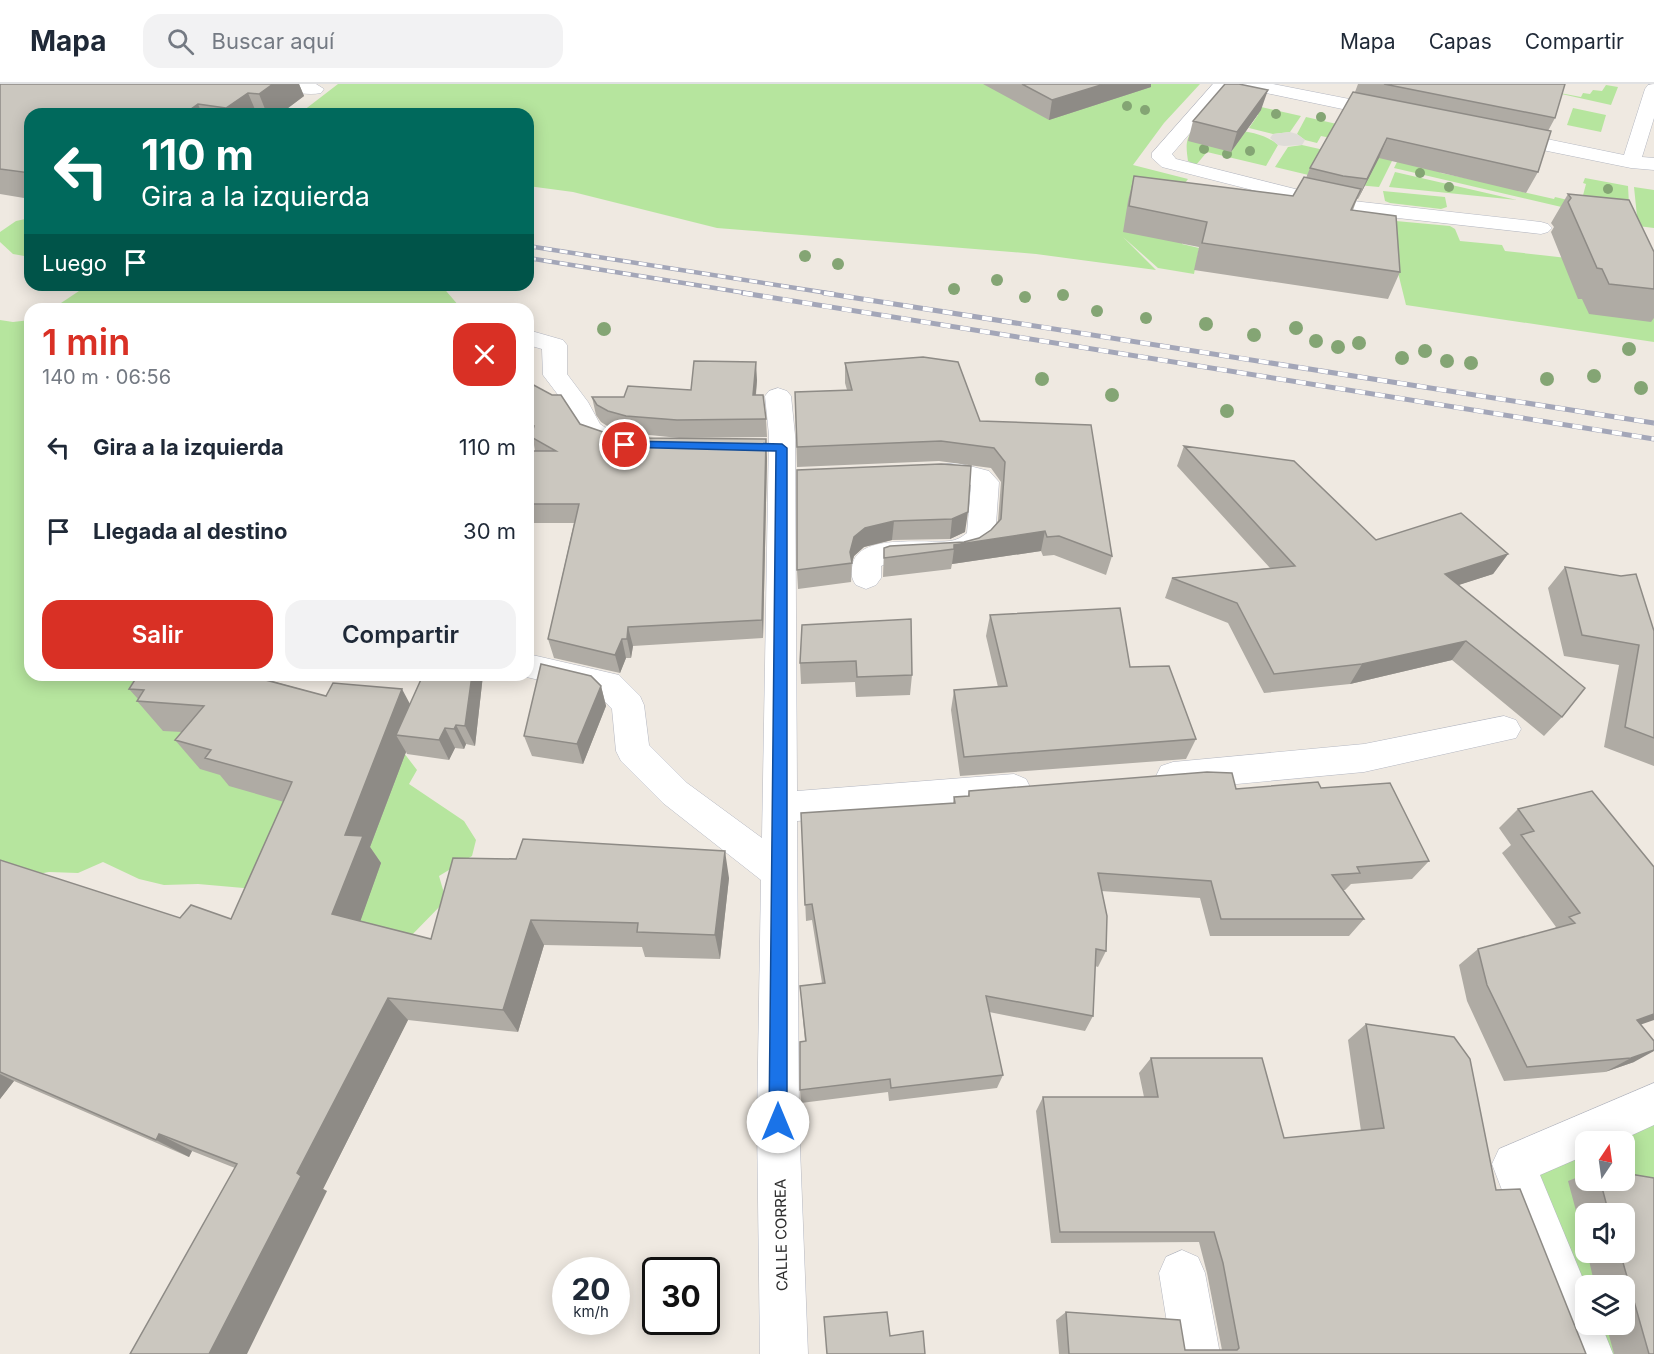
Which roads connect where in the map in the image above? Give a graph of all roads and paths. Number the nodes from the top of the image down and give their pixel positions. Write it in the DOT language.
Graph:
graph roads {
  1 [pos="277,84"];
  2 [pos="1222,84"];
  3 [pos="1247,84"];
  4 [pos="315,89"];
  5 [pos="1654,89"];
  6 [pos="1409,117"];
  7 [pos="1491,133"];
  8 [pos="1631,162"];
  9 [pos="1654,164"];
  10 [pos="1541,228"];
  11 [pos="534,339"];
  12 [pos="778,396"];
  13 [pos="655,447"];
  14 [pos="905,473"];
  15 [pos="866,578"];
  16 [pos="534,667"];
  17 [pos="1504,729"];
  18 [pos="1137,779"];
  19 [pos="1042,786"];
  20 [pos="780,807"];
  21 [pos="779,872"];
  22 [pos="1654,1104"];
  23 [pos="1182,1274"];
  24 [pos="784,1354"];
  25 [pos="1196,1354"];
  26 [pos="1589,1354"];
  1 -- 4 [label="street"];
  2 -- 10 [label="street"];
  3 -- 6 [label="street"];
  5 -- 8 [label="street"];
  7 -- 8 [label="street"];
  8 -- 9 [label="street"];
  11 -- 13 [label="street"];
  12 -- 20 [label="street, CALLE CORREA"];
  14 -- 15 [label="street"];
  16 -- 21 [label="street"];
  17 -- 18 [label="street"];
  19 -- 20 [label="street"];
  20 -- 21 [label="street, CALLE CORREA"];
  21 -- 24 [label="street, CALLE CORREA"];
  22 -- 26 [label="street"];
  23 -- 25 [label="street"];
}
